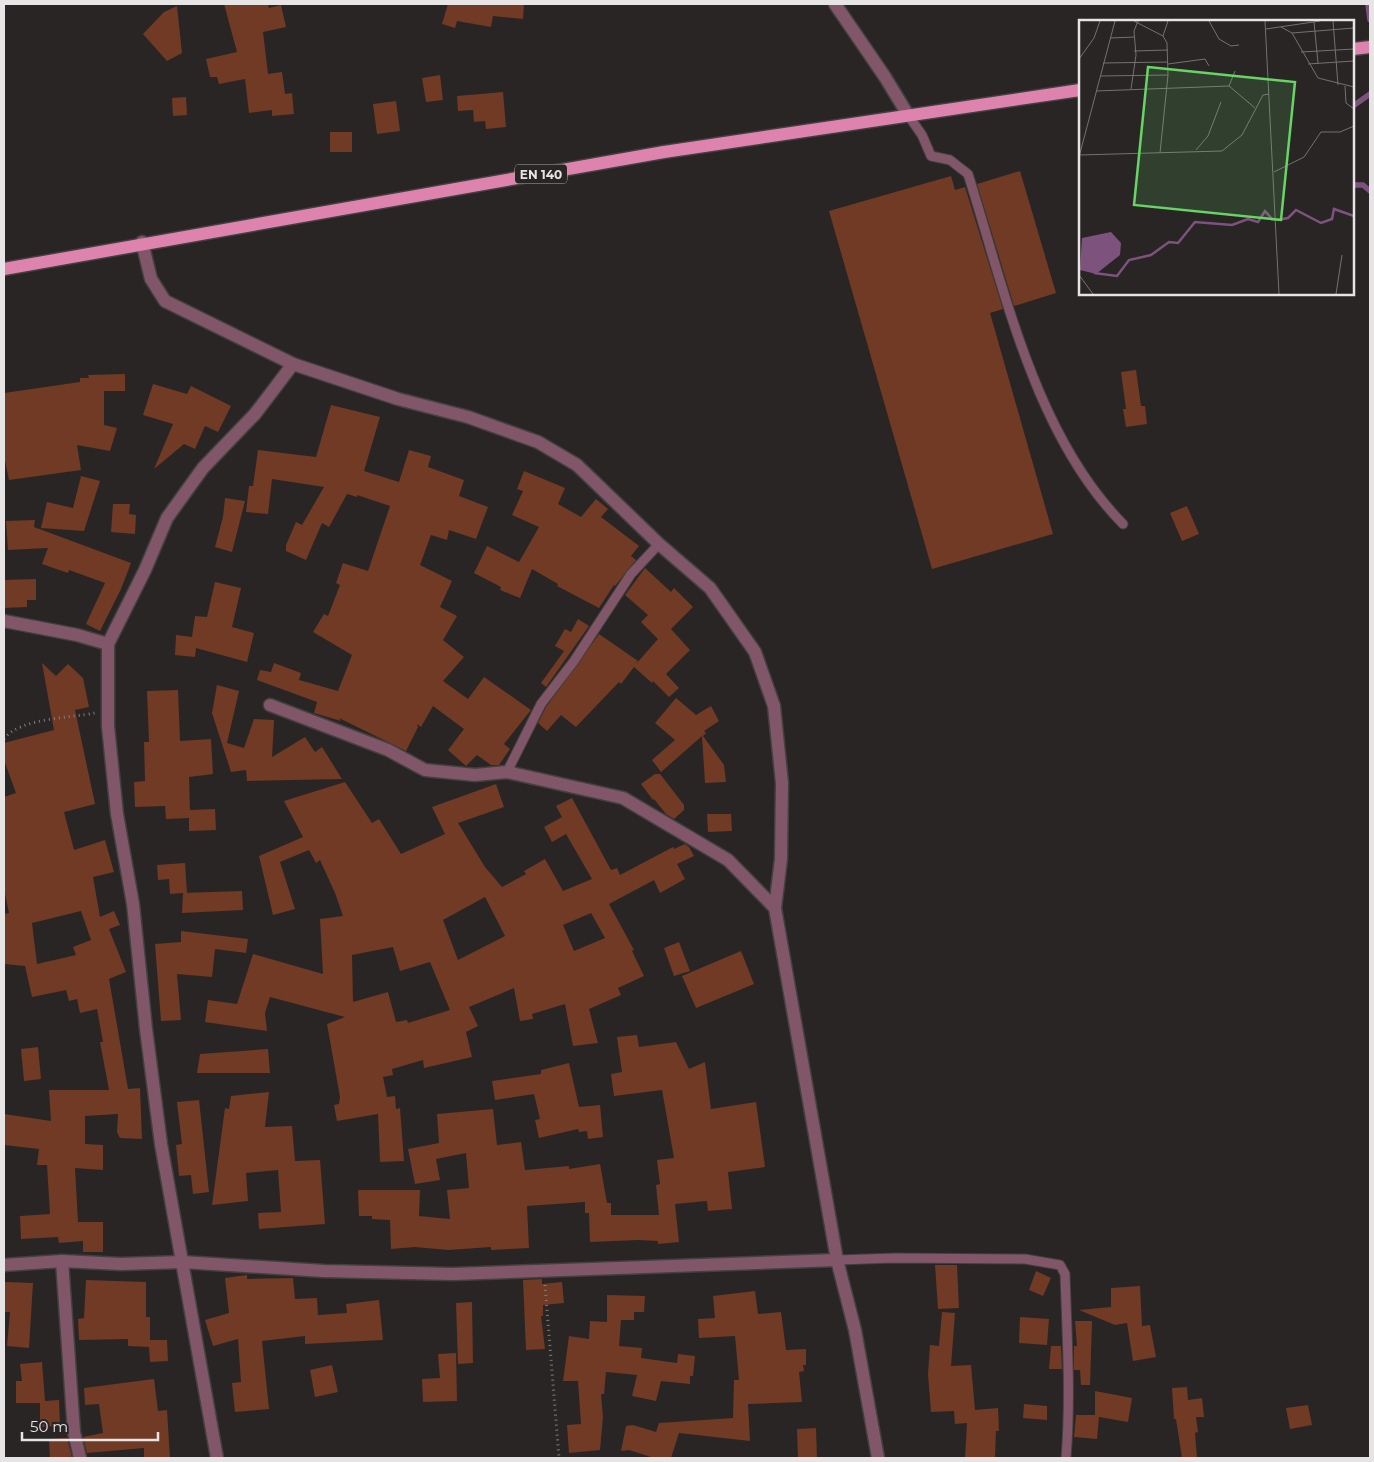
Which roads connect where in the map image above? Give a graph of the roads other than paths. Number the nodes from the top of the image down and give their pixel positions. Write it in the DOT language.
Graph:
graph roads {
  1 [pos="835,4"];
  2 [pos="1370,47"];
  3 [pos="1354,49"];
  4 [pos="1079,90"];
  5 [pos="908,115"];
  6 [pos="142,242"];
  7 [pos="4,268"];
  8 [pos="293,364"];
  9 [pos="1123,524"];
  10 [pos="659,544"];
  11 [pos="4,621"];
  12 [pos="108,644"];
  13 [pos="270,706"];
  14 [pos="507,772"];
  15 [pos="775,908"];
  16 [pos="837,1260"];
  17 [pos="62,1261"];
  18 [pos="182,1262"];
  19 [pos="4,1265"];
  20 [pos="80,1458"];
  21 [pos="218,1458"];
  22 [pos="878,1458"];
  23 [pos="1066,1458"];
  1 -- 5 [label="street"];
  2 -- 3 [label="main road"];
  4 -- 5 [label="main road, EN 140"];
  5 -- 6 [label="main road, EN 140"];
  5 -- 9 [label="lane"];
  6 -- 7 [label="main road, EN 140"];
  6 -- 8 [label="street"];
  8 -- 10 [label="street"];
  8 -- 12 [label="street"];
  10 -- 14 [label="lane"];
  10 -- 15 [label="street"];
  11 -- 12 [label="street"];
  12 -- 18 [label="street"];
  13 -- 14 [label="street"];
  14 -- 15 [label="street"];
  15 -- 16 [label="street"];
  16 -- 18 [label="street"];
  16 -- 22 [label="street"];
  16 -- 23 [label="lane"];
  17 -- 18 [label="street"];
  17 -- 19 [label="street"];
  17 -- 20 [label="street"];
  18 -- 21 [label="street"];
}
